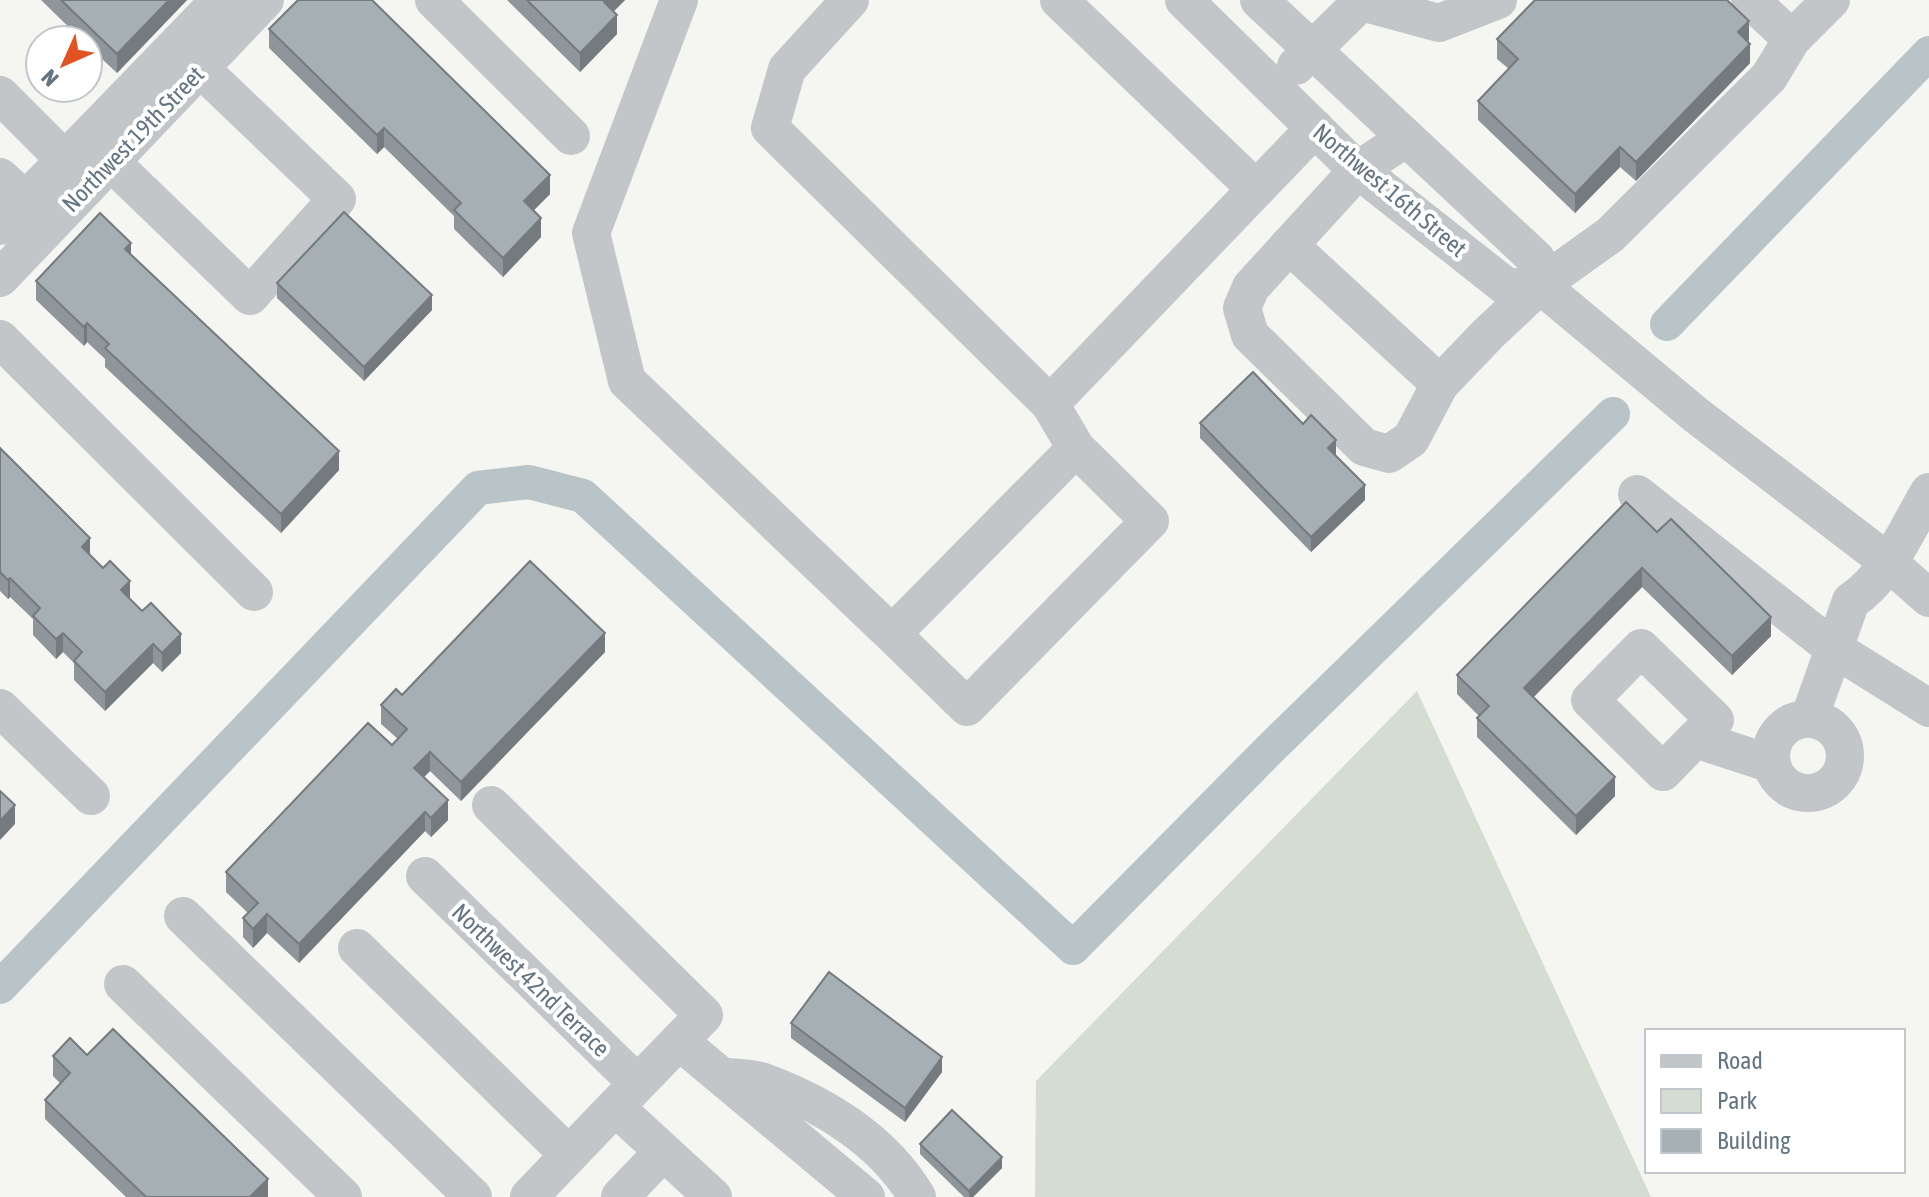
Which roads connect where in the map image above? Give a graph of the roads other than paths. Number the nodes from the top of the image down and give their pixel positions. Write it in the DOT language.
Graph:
graph roads {
  1 [pos="220,0"];
  2 [pos="265,0"];
  3 [pos="434,0"];
  4 [pos="679,0"];
  5 [pos="850,0"];
  6 [pos="1059,0"];
  7 [pos="1184,0"];
  8 [pos="1259,0"];
  9 [pos="1498,0"];
  10 [pos="1750,0"];
  11 [pos="1831,0"];
  12 [pos="1362,1"];
  13 [pos="1792,39"];
  14 [pos="1312,50"];
  15 [pos="200,68"];
  16 [pos="1273,87"];
  17 [pos="0,95"];
  18 [pos="1315,128"];
  19 [pos="571,136"];
  20 [pos="1406,138"];
  21 [pos="65,160"];
  22 [pos="111,162"];
  23 [pos="1358,170"];
  24 [pos="1256,189"];
  25 [pos="8,201"];
  26 [pos="1289,245"];
  27 [pos="0,278"];
  28 [pos="1540,285"];
  29 [pos="0,339"];
  30 [pos="1440,384"];
  31 [pos="1050,404"];
  32 [pos="1076,448"];
  33 [pos="1929,492"];
  34 [pos="1637,494"];
  35 [pos="1929,574"];
  36 [pos="1878,576"];
  37 [pos="254,592"];
  38 [pos="1929,598"];
  39 [pos="892,634"];
  40 [pos="1844,654"];
  41 [pos="0,708"];
  42 [pos="1929,708"];
  43 [pos="1821,724"];
  44 [pos="1695,739"];
  45 [pos="1772,764"];
  46 [pos="91,796"];
  47 [pos="491,805"];
  48 [pos="425,876"];
  49 [pos="183,916"];
  50 [pos="357,948"];
  51 [pos="123,984"];
  52 [pos="679,1041"];
  53 [pos="721,1076"];
  54 [pos="626,1095"];
  55 [pos="663,1152"];
  56 [pos="569,1155"];
  57 [pos="343,1197"];
  58 [pos="473,1197"];
  59 [pos="529,1197"];
  60 [pos="620,1197"];
  61 [pos="713,1197"];
  62 [pos="866,1197"];
  63 [pos="917,1197"];
  1 -- 21 [label="street"];
  2 -- 15 [label="street, Northwest 19th Street"];
  3 -- 19 [label="street"];
  4 -- 39 [label="street"];
  5 -- 31 [label="street"];
  6 -- 24 [label="street"];
  7 -- 16 [label="street, Northwest 16th Street"];
  8 -- 14 [label="street, Northwest 16th Street"];
  9 -- 12 [label="street"];
  10 -- 13 [label="street"];
  11 -- 13 [label="street"];
  12 -- 14 [label="street"];
  13 -- 28 [label="street"];
  14 -- 16 [label="street"];
  14 -- 20 [label="street, Northwest 16th Street"];
  15 -- 22 [label="street, Northwest 19th Street"];
  15 -- 22 [label="street"];
  16 -- 18 [label="street, Northwest 16th Street"];
  17 -- 21 [label="street"];
  18 -- 23 [label="street, Northwest 16th Street"];
  18 -- 24 [label="street"];
  20 -- 23 [label="street"];
  20 -- 28 [label="street, Northwest 16th Street"];
  21 -- 25 [label="street"];
  22 -- 27 [label="street, Northwest 19th Street"];
  23 -- 26 [label="street"];
  23 -- 28 [label="street, Northwest 16th Street"];
  24 -- 31 [label="street"];
  26 -- 30 [label="street"];
  26 -- 30 [label="street"];
  28 -- 30 [label="street"];
  28 -- 36 [label="street, Northwest 16th Street"];
  29 -- 37 [label="street"];
  31 -- 32 [label="street"];
  32 -- 39 [label="street"];
  32 -- 39 [label="street"];
  33 -- 36 [label="street"];
  34 -- 40 [label="street"];
  35 -- 36 [label="street, Northwest 16th Street"];
  36 -- 38 [label="street, Northwest 16th Street"];
  36 -- 40 [label="street"];
  40 -- 42 [label="street"];
  40 -- 43 [label="street"];
  41 -- 46 [label="street"];
  43 -- 45 [label="street"];
  43 -- 45 [label="street"];
  44 -- 45 [label="street"];
  47 -- 52 [label="street"];
  48 -- 54 [label="street, Northwest 42nd Terrace"];
  49 -- 58 [label="street"];
  50 -- 56 [label="street"];
  51 -- 57 [label="street"];
  52 -- 53 [label="street"];
  52 -- 54 [label="street"];
  53 -- 62 [label="street"];
  53 -- 63 [label="street"];
  54 -- 55 [label="street, Northwest 42nd Terrace"];
  54 -- 56 [label="street"];
  55 -- 60 [label="street"];
  55 -- 61 [label="street, Northwest 42nd Terrace"];
  56 -- 59 [label="street"];
}
